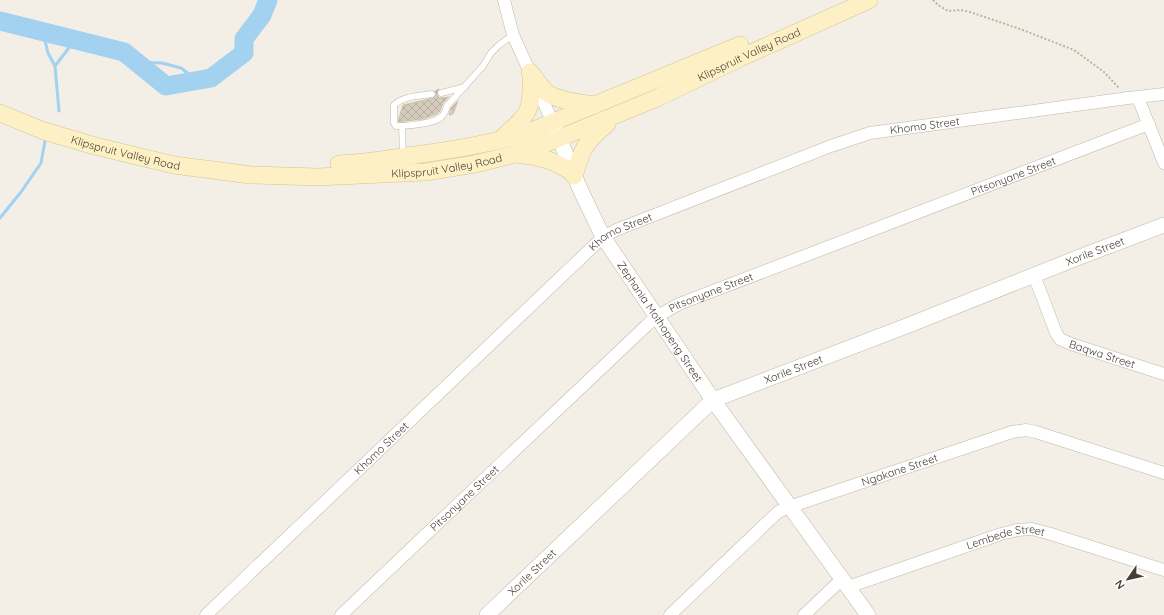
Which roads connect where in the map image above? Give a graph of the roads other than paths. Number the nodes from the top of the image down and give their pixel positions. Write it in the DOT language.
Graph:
graph roads {
  1 [pos="504,0"];
  2 [pos="843,0"];
  3 [pos="869,0"];
  4 [pos="513,35"];
  5 [pos="531,73"];
  6 [pos="465,87"];
  7 [pos="441,93"];
  8 [pos="432,94"];
  9 [pos="1164,94"];
  10 [pos="1133,98"];
  11 [pos="0,100"];
  12 [pos="595,105"];
  13 [pos="0,113"];
  14 [pos="616,116"];
  15 [pos="1149,124"];
  16 [pos="402,126"];
  17 [pos="556,130"];
  18 [pos="499,141"];
  19 [pos="515,154"];
  20 [pos="403,157"];
  21 [pos="1164,163"];
  22 [pos="574,174"];
  23 [pos="1164,225"];
  24 [pos="603,237"];
  25 [pos="1034,275"];
  26 [pos="656,317"];
  27 [pos="1164,374"];
  28 [pos="713,400"];
  29 [pos="1164,473"];
  30 [pos="789,507"];
  31 [pos="1164,570"];
  32 [pos="845,583"];
  33 [pos="206,615"];
  34 [pos="341,615"];
  35 [pos="487,615"];
  36 [pos="670,615"];
  37 [pos="804,615"];
  38 [pos="868,615"];
  1 -- 4 [label="street, Zephania Mothopeng Street"];
  2 -- 12 [label="main road, Klipspruit Valley Road"];
  3 -- 14 [label="main road, Klipspruit Valley Road"];
  4 -- 5 [label="street, Zephania Mothopeng Street"];
  4 -- 6 [label="lane"];
  5 -- 12 [label="main road"];
  5 -- 17 [label="street, Zephania Mothopeng Street"];
  5 -- 18 [label="main road"];
  6 -- 7 [label="lane"];
  6 -- 16 [label="lane"];
  8 -- 16 [label="lane"];
  9 -- 10 [label="street, Khomo Street"];
  10 -- 15 [label="street"];
  10 -- 24 [label="street, Khomo Street"];
  11 -- 20 [label="main road, Klipspruit Valley Road"];
  12 -- 17 [label="main road, Klipspruit Valley Road"];
  13 -- 19 [label="main road, Klipspruit Valley Road"];
  14 -- 17 [label="main road, Klipspruit Valley Road"];
  14 -- 22 [label="main road"];
  15 -- 21 [label="street"];
  15 -- 26 [label="street, Pitsonyane Street"];
  16 -- 20 [label="lane"];
  17 -- 18 [label="main road, Klipspruit Valley Road"];
  17 -- 19 [label="main road, Klipspruit Valley Road"];
  17 -- 22 [label="street, Zephania Mothopeng Street"];
  18 -- 20 [label="main road, Klipspruit Valley Road"];
  19 -- 22 [label="main road"];
  22 -- 24 [label="street, Zephania Mothopeng Street"];
  23 -- 25 [label="street, Xorile Street"];
  24 -- 26 [label="street, Zephania Mothopeng Street"];
  24 -- 33 [label="street, Khomo Street"];
  25 -- 27 [label="street, Baqwa Street"];
  25 -- 28 [label="street, Xorile Street"];
  26 -- 28 [label="street, Zephania Mothopeng Street"];
  26 -- 34 [label="street, Pitsonyane Street"];
  28 -- 30 [label="street, Zephania Mothopeng Street"];
  28 -- 35 [label="street, Xorile Street"];
  29 -- 30 [label="street, Ngakane Street"];
  30 -- 32 [label="street, Zephania Mothopeng Street"];
  30 -- 36 [label="street, Ngakane Street"];
  31 -- 32 [label="street, Lembede Street"];
  32 -- 37 [label="street, Lembede Street"];
  32 -- 38 [label="street, Zephania Mothopeng Street"];
}
